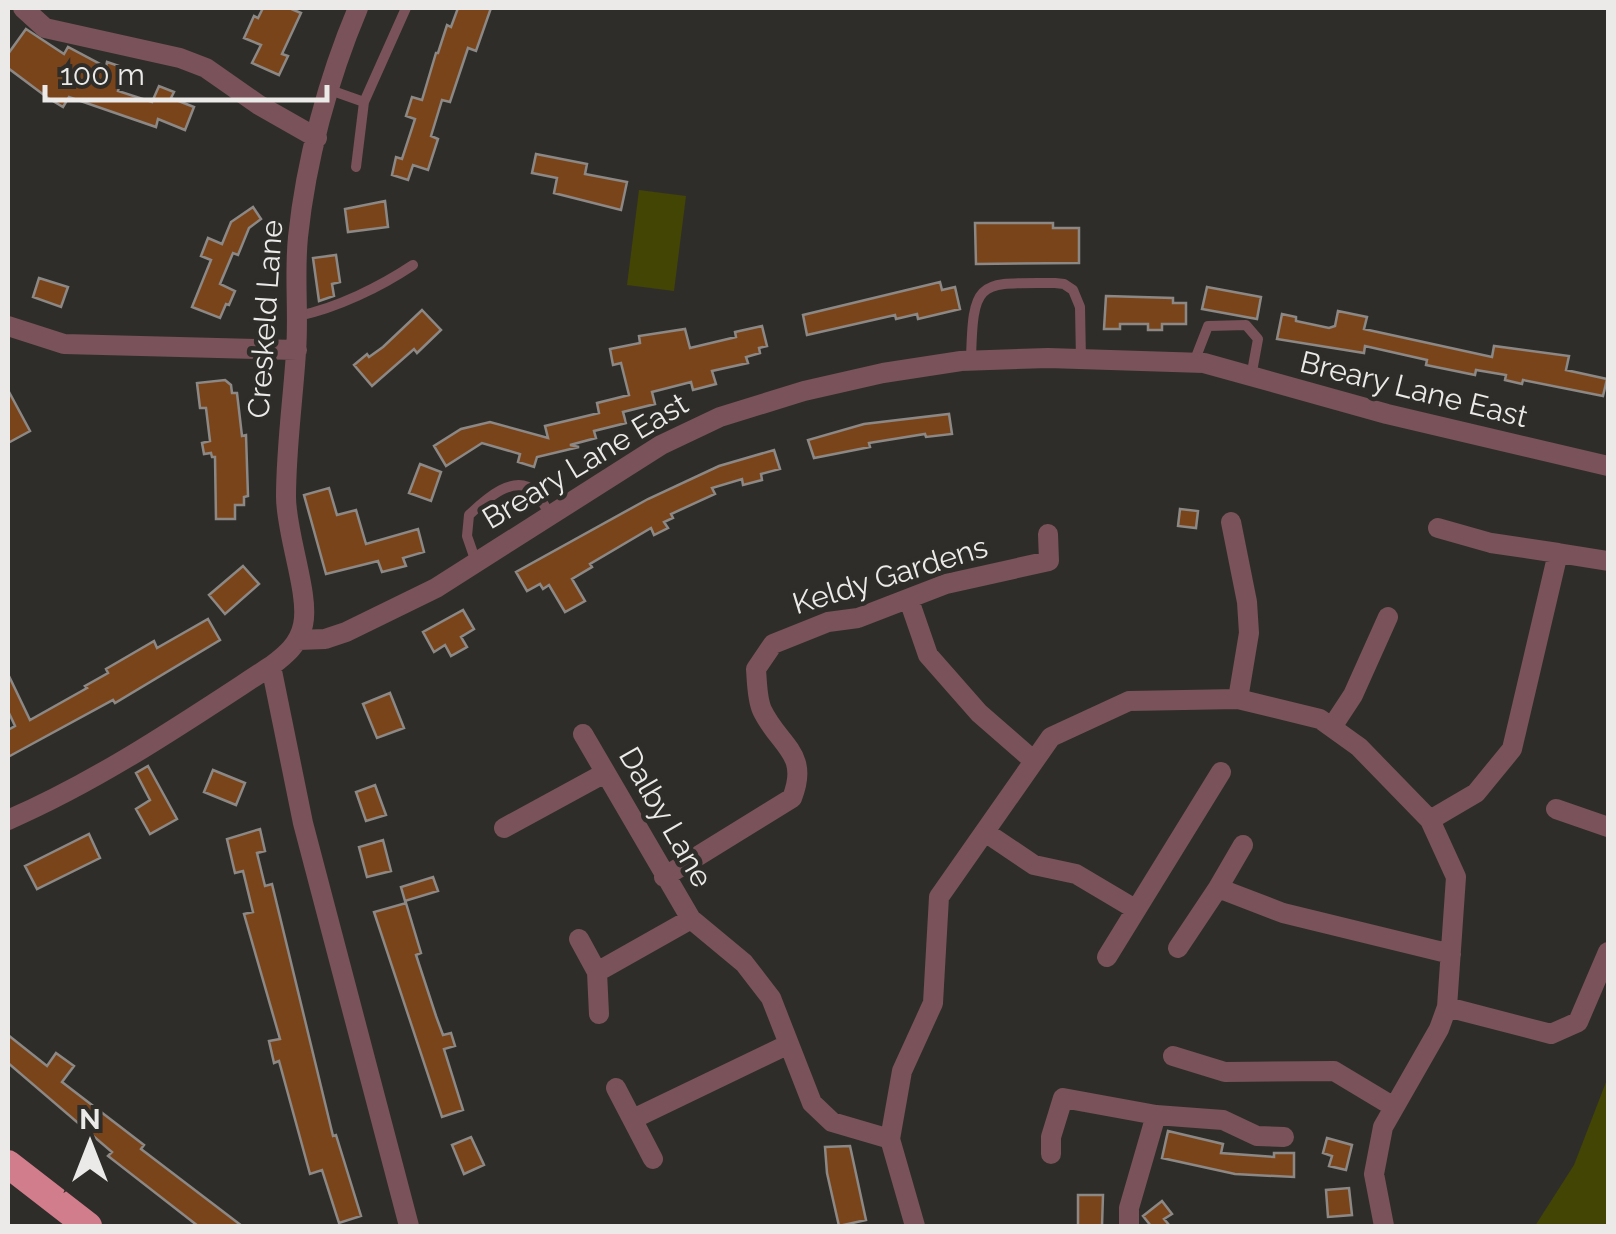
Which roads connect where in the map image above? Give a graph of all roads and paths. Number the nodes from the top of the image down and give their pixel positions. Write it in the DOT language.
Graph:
graph roads {
  1 [pos="23,8"];
  2 [pos="358,8"];
  3 [pos="406,8"];
  4 [pos="330,90"];
  5 [pos="364,102"];
  6 [pos="316,138"];
  7 [pos="356,167"];
  8 [pos="413,265"];
  9 [pos="298,316"];
  10 [pos="8,326"];
  11 [pos="296,350"];
  12 [pos="1081,360"];
  13 [pos="972,361"];
  14 [pos="1194,363"];
  15 [pos="1250,377"];
  16 [pos="1608,466"];
  17 [pos="550,514"];
  18 [pos="1230,522"];
  19 [pos="1438,528"];
  20 [pos="1048,534"];
  21 [pos="1558,553"];
  22 [pos="1608,561"];
  23 [pos="476,562"];
  24 [pos="909,600"];
  25 [pos="1388,617"];
  26 [pos="298,640"];
  27 [pos="272,666"];
  28 [pos="1238,700"];
  29 [pos="1332,727"];
  30 [pos="583,734"];
  31 [pos="1034,762"];
  32 [pos="1221,772"];
  33 [pos="605,773"];
  34 [pos="1556,809"];
  35 [pos="8,820"];
  36 [pos="1430,820"];
  37 [pos="1608,826"];
  38 [pos="504,828"];
  39 [pos="985,832"];
  40 [pos="1243,845"];
  41 [pos="664,877"];
  42 [pos="1218,888"];
  43 [pos="1135,908"];
  44 [pos="691,919"];
  45 [pos="579,939"];
  46 [pos="1178,948"];
  47 [pos="1608,952"];
  48 [pos="1451,954"];
  49 [pos="1107,957"];
  50 [pos="597,972"];
  51 [pos="1447,1007"];
  52 [pos="599,1014"];
  53 [pos="789,1044"];
  54 [pos="1173,1056"];
  55 [pos="616,1088"];
  56 [pos="1394,1108"];
  57 [pos="1156,1115"];
  58 [pos="633,1119"];
  59 [pos="1284,1137"];
  60 [pos="890,1139"];
  61 [pos="1051,1154"];
  62 [pos="654,1159"];
  63 [pos="8,1164"];
  64 [pos="88,1226"];
  65 [pos="409,1226"];
  66 [pos="915,1226"];
  67 [pos="1129,1226"];
  68 [pos="1384,1226"];
  1 -- 6 [label="street"];
  2 -- 4 [label="street, Creskeld Lane"];
  3 -- 5 [label="lane"];
  4 -- 5 [label="lane"];
  4 -- 6 [label="street, Creskeld Lane"];
  5 -- 7 [label="lane"];
  6 -- 9 [label="street, Creskeld Lane"];
  8 -- 9 [label="lane"];
  9 -- 11 [label="street, Creskeld Lane"];
  10 -- 11 [label="street"];
  11 -- 26 [label="street, Creskeld Lane"];
  12 -- 13 [label="street, Breary Lane East"];
  12 -- 13 [label="lane"];
  12 -- 14 [label="street, Breary Lane East"];
  13 -- 17 [label="street, Breary Lane East"];
  14 -- 15 [label="street, Breary Lane East"];
  14 -- 15 [label="lane"];
  15 -- 16 [label="street, Breary Lane East"];
  17 -- 23 [label="street, Breary Lane East"];
  17 -- 23 [label="lane"];
  18 -- 28 [label="street"];
  19 -- 21 [label="street"];
  20 -- 24 [label="street, Keldy Gardens"];
  21 -- 22 [label="street"];
  21 -- 36 [label="street"];
  23 -- 26 [label="street, Breary Lane East"];
  24 -- 31 [label="street"];
  24 -- 41 [label="street, Keldy Gardens"];
  25 -- 29 [label="street"];
  26 -- 27 [label="street"];
  27 -- 35 [label="street"];
  27 -- 65 [label="street"];
  28 -- 29 [label="street"];
  28 -- 31 [label="street"];
  29 -- 36 [label="street"];
  30 -- 33 [label="street, Dalby Lane"];
  31 -- 39 [label="street"];
  32 -- 43 [label="street"];
  33 -- 38 [label="street"];
  33 -- 41 [label="street, Dalby Lane"];
  34 -- 37 [label="street"];
  36 -- 48 [label="street"];
  39 -- 43 [label="street"];
  39 -- 60 [label="street"];
  40 -- 42 [label="street"];
  41 -- 44 [label="street, Dalby Lane"];
  42 -- 46 [label="street"];
  42 -- 48 [label="street"];
  43 -- 49 [label="street"];
  44 -- 50 [label="street"];
  44 -- 53 [label="street, Dalby Lane"];
  45 -- 50 [label="street"];
  47 -- 51 [label="street"];
  48 -- 51 [label="street"];
  50 -- 52 [label="street"];
  51 -- 56 [label="street"];
  53 -- 58 [label="street"];
  53 -- 60 [label="street, Dalby Lane"];
  54 -- 56 [label="street"];
  55 -- 58 [label="street"];
  56 -- 68 [label="street"];
  57 -- 59 [label="street"];
  57 -- 61 [label="street"];
  57 -- 67 [label="street"];
  58 -- 62 [label="street"];
  60 -- 66 [label="street"];
  63 -- 64 [label="highway"];
}
